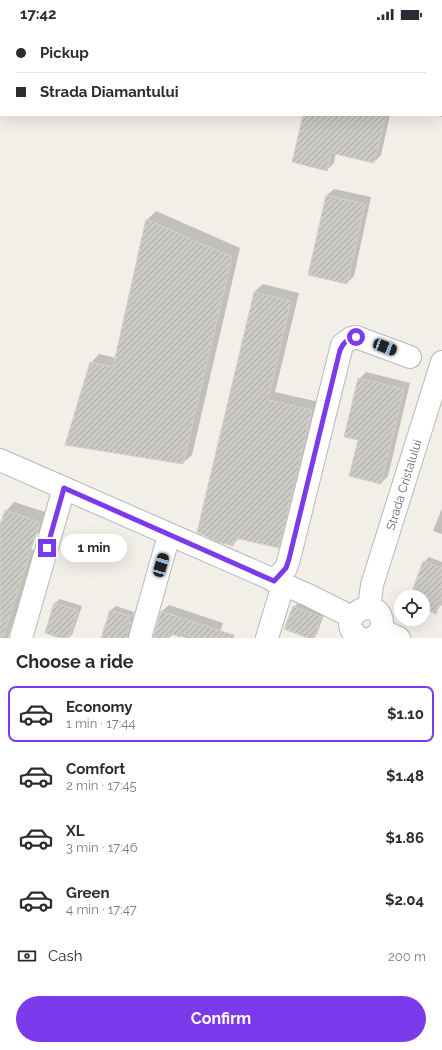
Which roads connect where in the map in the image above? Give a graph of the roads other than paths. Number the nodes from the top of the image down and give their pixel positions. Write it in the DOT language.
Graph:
graph roads {
  1 [pos="410,357"];
  2 [pos="442,362"];
  3 [pos="0,460"];
  4 [pos="64,488"];
  5 [pos="169,535"];
  6 [pos="279,583"];
  7 [pos="369,632"];
  8 [pos="21,638"];
  9 [pos="140,638"];
  10 [pos="267,638"];
  1 -- 6 [label="street"];
  2 -- 7 [label="street, Strada Cristalului"];
  3 -- 4 [label="street"];
  4 -- 5 [label="street"];
  4 -- 8 [label="street"];
  5 -- 6 [label="street"];
  5 -- 9 [label="street"];
  6 -- 7 [label="street"];
  6 -- 10 [label="street"];
}
